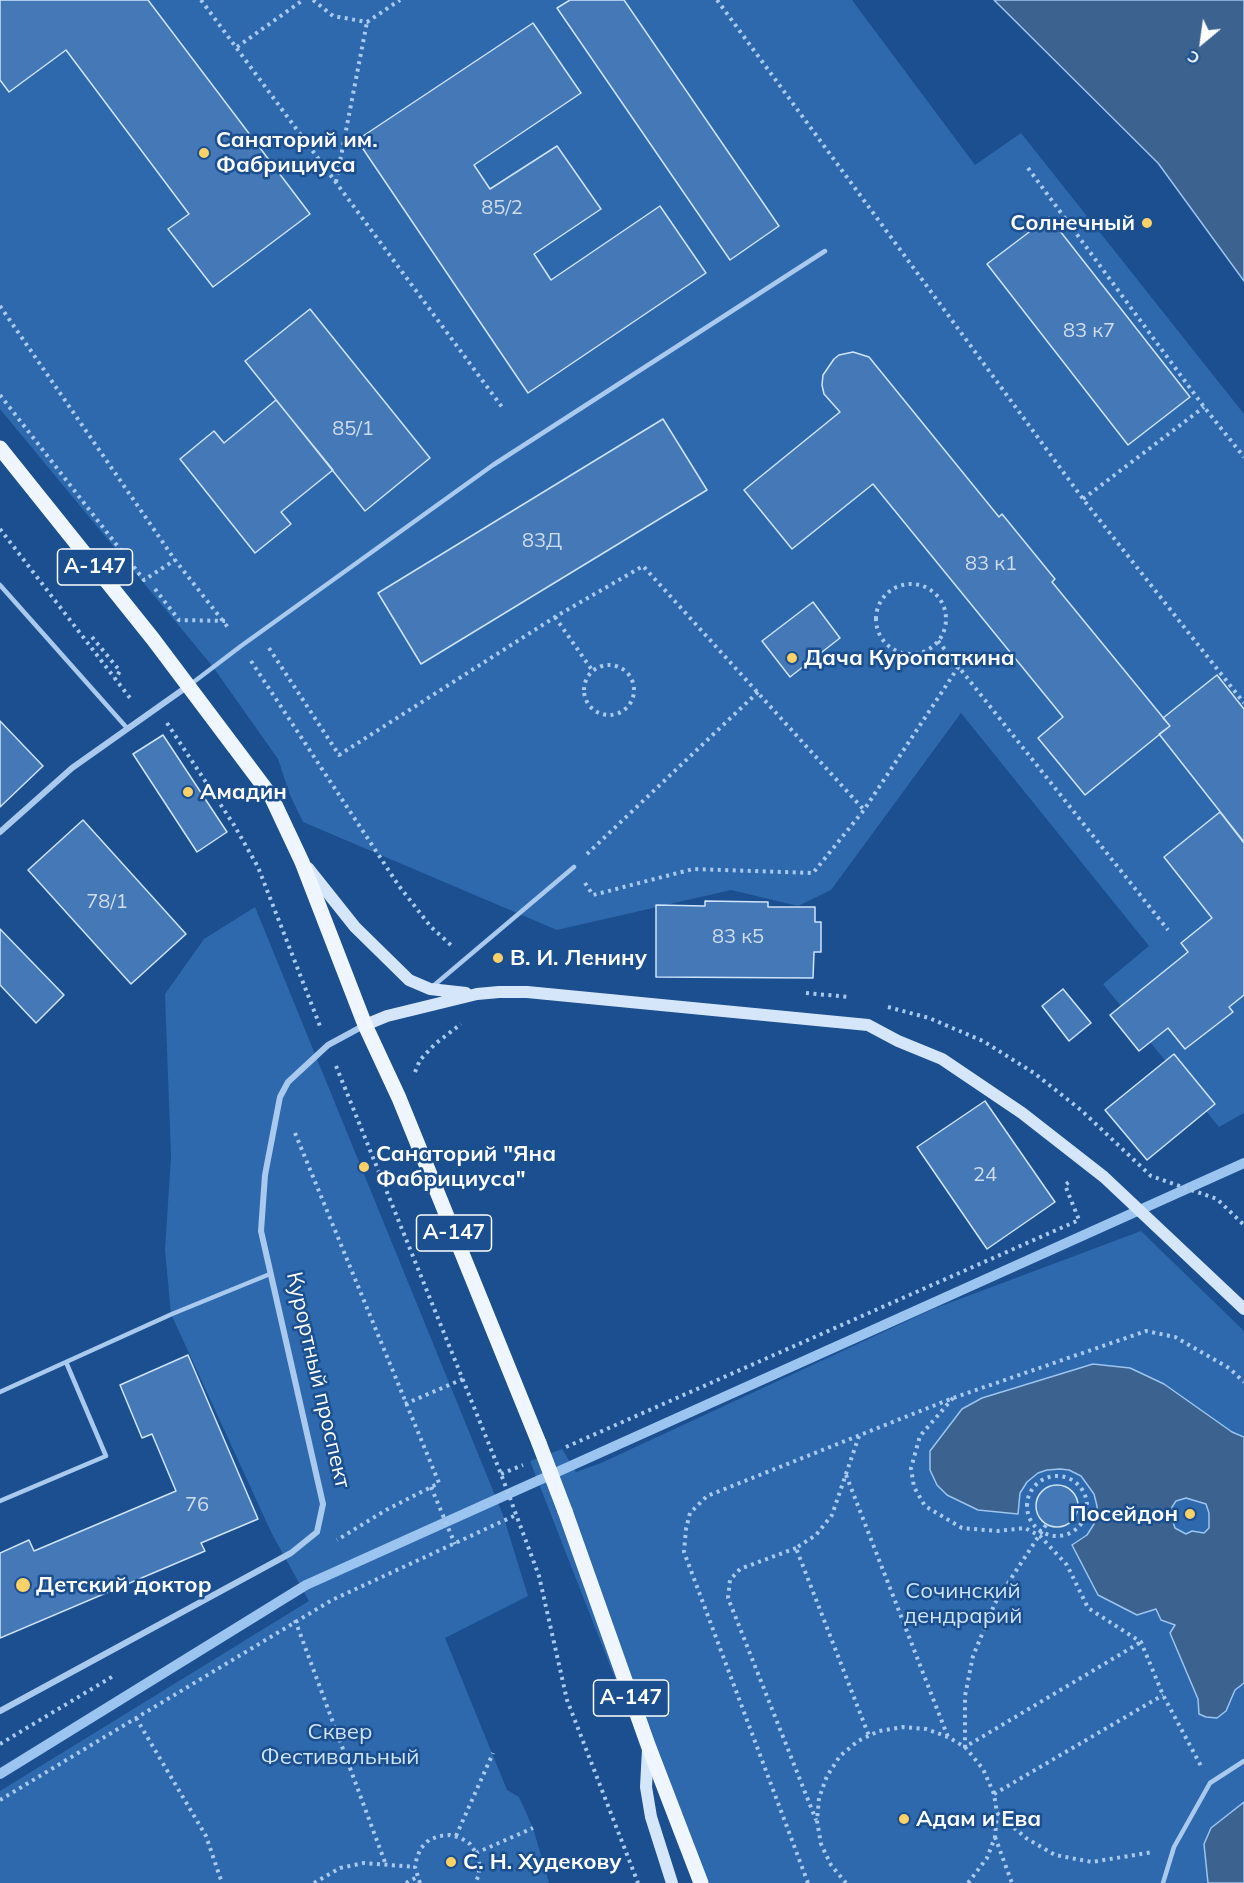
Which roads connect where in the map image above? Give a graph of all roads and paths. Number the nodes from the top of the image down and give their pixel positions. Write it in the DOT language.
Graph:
graph roads {
  1 [pos="201,0"];
  2 [pos="303,0"];
  3 [pos="313,0"];
  4 [pos="400,0"];
  5 [pos="717,0"];
  6 [pos="367,22"];
  7 [pos="237,48"];
  8 [pos="1028,168"];
  9 [pos="336,182"];
  10 [pos="825,251"];
  11 [pos="0,306"];
  12 [pos="0,395"];
  13 [pos="502,406"];
  14 [pos="1204,407"];
  15 [pos="0,448"];
  16 [pos="1244,457"];
  17 [pos="1083,499"];
  18 [pos="0,529"];
  19 [pos="175,560"];
  20 [pos="0,585"];
  21 [pos="155,589"];
  22 [pos="555,617"];
  23 [pos="225,621"];
  24 [pos="259,633"];
  25 [pos="92,637"];
  26 [pos="938,641"];
  27 [pos="241,646"];
  28 [pos="958,666"];
  29 [pos="592,670"];
  30 [pos="115,679"];
  31 [pos="188,686"];
  32 [pos="758,692"];
  33 [pos="1244,704"];
  34 [pos="156,707"];
  35 [pos="144,716"];
  36 [pos="127,728"];
  37 [pos="864,810"];
  38 [pos="0,832"];
  39 [pos="302,862"];
  40 [pos="574,867"];
  41 [pos="1168,930"];
  42 [pos="453,946"];
  43 [pos="430,989"];
  44 [pos="477,994"];
  45 [pos="463,1023"];
  46 [pos="365,1025"];
  47 [pos="328,1045"];
  48 [pos="411,1078"];
  49 [pos="280,1097"];
  50 [pos="1080,1174"];
  51 [pos="1158,1179"];
  52 [pos="1244,1225"];
  53 [pos="270,1274"];
  54 [pos="1244,1309"];
  55 [pos="66,1362"];
  56 [pos="463,1380"];
  57 [pos="1244,1382"];
  58 [pos="0,1392"];
  59 [pos="953,1398"];
  60 [pos="405,1404"];
  61 [pos="859,1436"];
  62 [pos="562,1449"];
  63 [pos="846,1475"];
  64 [pos="0,1501"];
  65 [pos="516,1515"];
  66 [pos="1046,1525"];
  67 [pos="1041,1534"];
  68 [pos="455,1544"];
  69 [pos="796,1548"];
  70 [pos="295,1620"];
  71 [pos="1141,1642"];
  72 [pos="1163,1695"];
  73 [pos="0,1711"];
  74 [pos="136,1718"];
  75 [pos="868,1736"];
  76 [pos="948,1737"];
  77 [pos="648,1745"];
  78 [pos="965,1747"];
  79 [pos="493,1753"];
  80 [pos="1244,1761"];
  81 [pos="1210,1783"];
  82 [pos="994,1794"];
  83 [pos="0,1800"];
  84 [pos="997,1813"];
  85 [pos="817,1821"];
  86 [pos="533,1828"];
  87 [pos="456,1836"];
  88 [pos="995,1837"];
  89 [pos="1174,1847"];
  90 [pos="476,1853"];
  91 [pos="386,1865"];
  92 [pos="415,1867"];
  93 [pos="417,1877"];
  94 [pos="969,1882"];
  95 [pos="222,1883"];
  96 [pos="314,1883"];
  97 [pos="406,1883"];
  98 [pos="420,1883"];
  99 [pos="475,1883"];
  100 [pos="638,1883"];
  101 [pos="672,1883"];
  102 [pos="701,1883"];
  103 [pos="808,1883"];
  104 [pos="846,1883"];
  105 [pos="1012,1883"];
  106 [pos="1163,1883"];
  1 -- 7 [label="path"];
  2 -- 7 [label="path"];
  3 -- 6 [label="path"];
  4 -- 6 [label="path"];
  5 -- 17 [label="path"];
  6 -- 9 [label="path"];
  7 -- 9 [label="path"];
  8 -- 14 [label="path"];
  9 -- 13 [label="path"];
  10 -- 24 [label="lane"];
  11 -- 19 [label="path"];
  12 -- 19 [label="path"];
  14 -- 16 [label="path"];
  14 -- 17 [label="path"];
  15 -- 31 [label="main road, А-147"];
  17 -- 33 [label="path"];
  18 -- 30 [label="path"];
  19 -- 23 [label="path"];
  20 -- 36 [label="lane"];
  21 -- 23 [label="path"];
  22 -- 24 [label="path"];
  22 -- 29 [label="path"];
  22 -- 32 [label="path"];
  23 -- 27 [label="path"];
  24 -- 27 [label="lane"];
  25 -- 30 [label="path"];
  26 -- 26 [label="path"];
  26 -- 28 [label="path"];
  27 -- 31 [label="lane"];
  27 -- 42 [label="path"];
  28 -- 37 [label="path"];
  28 -- 41 [label="path"];
  29 -- 29 [label="path"];
  30 -- 35 [label="path"];
  31 -- 34 [label="street"];
  31 -- 39 [label="main road, А-147"];
  32 -- 37 [label="path"];
  32 -- 40 [label="path"];
  34 -- 35 [label="street"];
  34 -- 47 [label="path"];
  35 -- 36 [label="street"];
  36 -- 38 [label="street"];
  37 -- 40 [label="path"];
  39 -- 43 [label="main road"];
  39 -- 46 [label="main road, А-147"];
  40 -- 43 [label="lane"];
  43 -- 44 [label="main road"];
  44 -- 46 [label="main road"];
  44 -- 54 [label="main road"];
  45 -- 48 [label="path"];
  46 -- 47 [label="street, Курортный проспект"];
  46 -- 77 [label="main road, А-147, bridge"];
  47 -- 49 [label="street, Курортный проспект"];
  47 -- 56 [label="path"];
  49 -- 53 [label="street, Курортный проспект"];
  49 -- 60 [label="path"];
  50 -- 62 [label="path"];
  51 -- 52 [label="path"];
  53 -- 55 [label="lane"];
  53 -- 73 [label="street, Курортный проспект"];
  55 -- 58 [label="lane"];
  55 -- 64 [label="lane"];
  56 -- 60 [label="path"];
  56 -- 65 [label="path"];
  57 -- 59 [label="path"];
  59 -- 61 [label="path"];
  59 -- 67 [label="path"];
  60 -- 68 [label="path"];
  61 -- 63 [label="path"];
  61 -- 103 [label="path"];
  63 -- 69 [label="path"];
  63 -- 76 [label="path"];
  65 -- 68 [label="path"];
  65 -- 100 [label="path"];
  66 -- 67 [label="path"];
  67 -- 67 [label="path"];
  67 -- 71 [label="path"];
  67 -- 78 [label="path"];
  68 -- 70 [label="path"];
  69 -- 75 [label="path"];
  69 -- 85 [label="path"];
  70 -- 74 [label="path"];
  70 -- 91 [label="path"];
  71 -- 72 [label="path"];
  71 -- 78 [label="path"];
  72 -- 81 [label="path"];
  72 -- 82 [label="path"];
  74 -- 83 [label="path"];
  74 -- 95 [label="path"];
  75 -- 76 [label="path"];
  75 -- 85 [label="path"];
  76 -- 78 [label="path"];
  77 -- 101 [label="main road"];
  77 -- 102 [label="main road, А-147"];
  78 -- 82 [label="path"];
  79 -- 87 [label="path"];
  80 -- 81 [label="lane"];
  81 -- 89 [label="lane"];
  82 -- 84 [label="path"];
  84 -- 88 [label="path"];
  84 -- 89 [label="path"];
  85 -- 104 [label="path"];
  86 -- 90 [label="path"];
  87 -- 90 [label="path"];
  87 -- 92 [label="path"];
  88 -- 94 [label="path"];
  88 -- 105 [label="path"];
  89 -- 106 [label="lane"];
  90 -- 99 [label="path"];
  91 -- 92 [label="path"];
  91 -- 96 [label="path"];
  92 -- 93 [label="path"];
  93 -- 97 [label="path"];
  93 -- 98 [label="path"];
}
